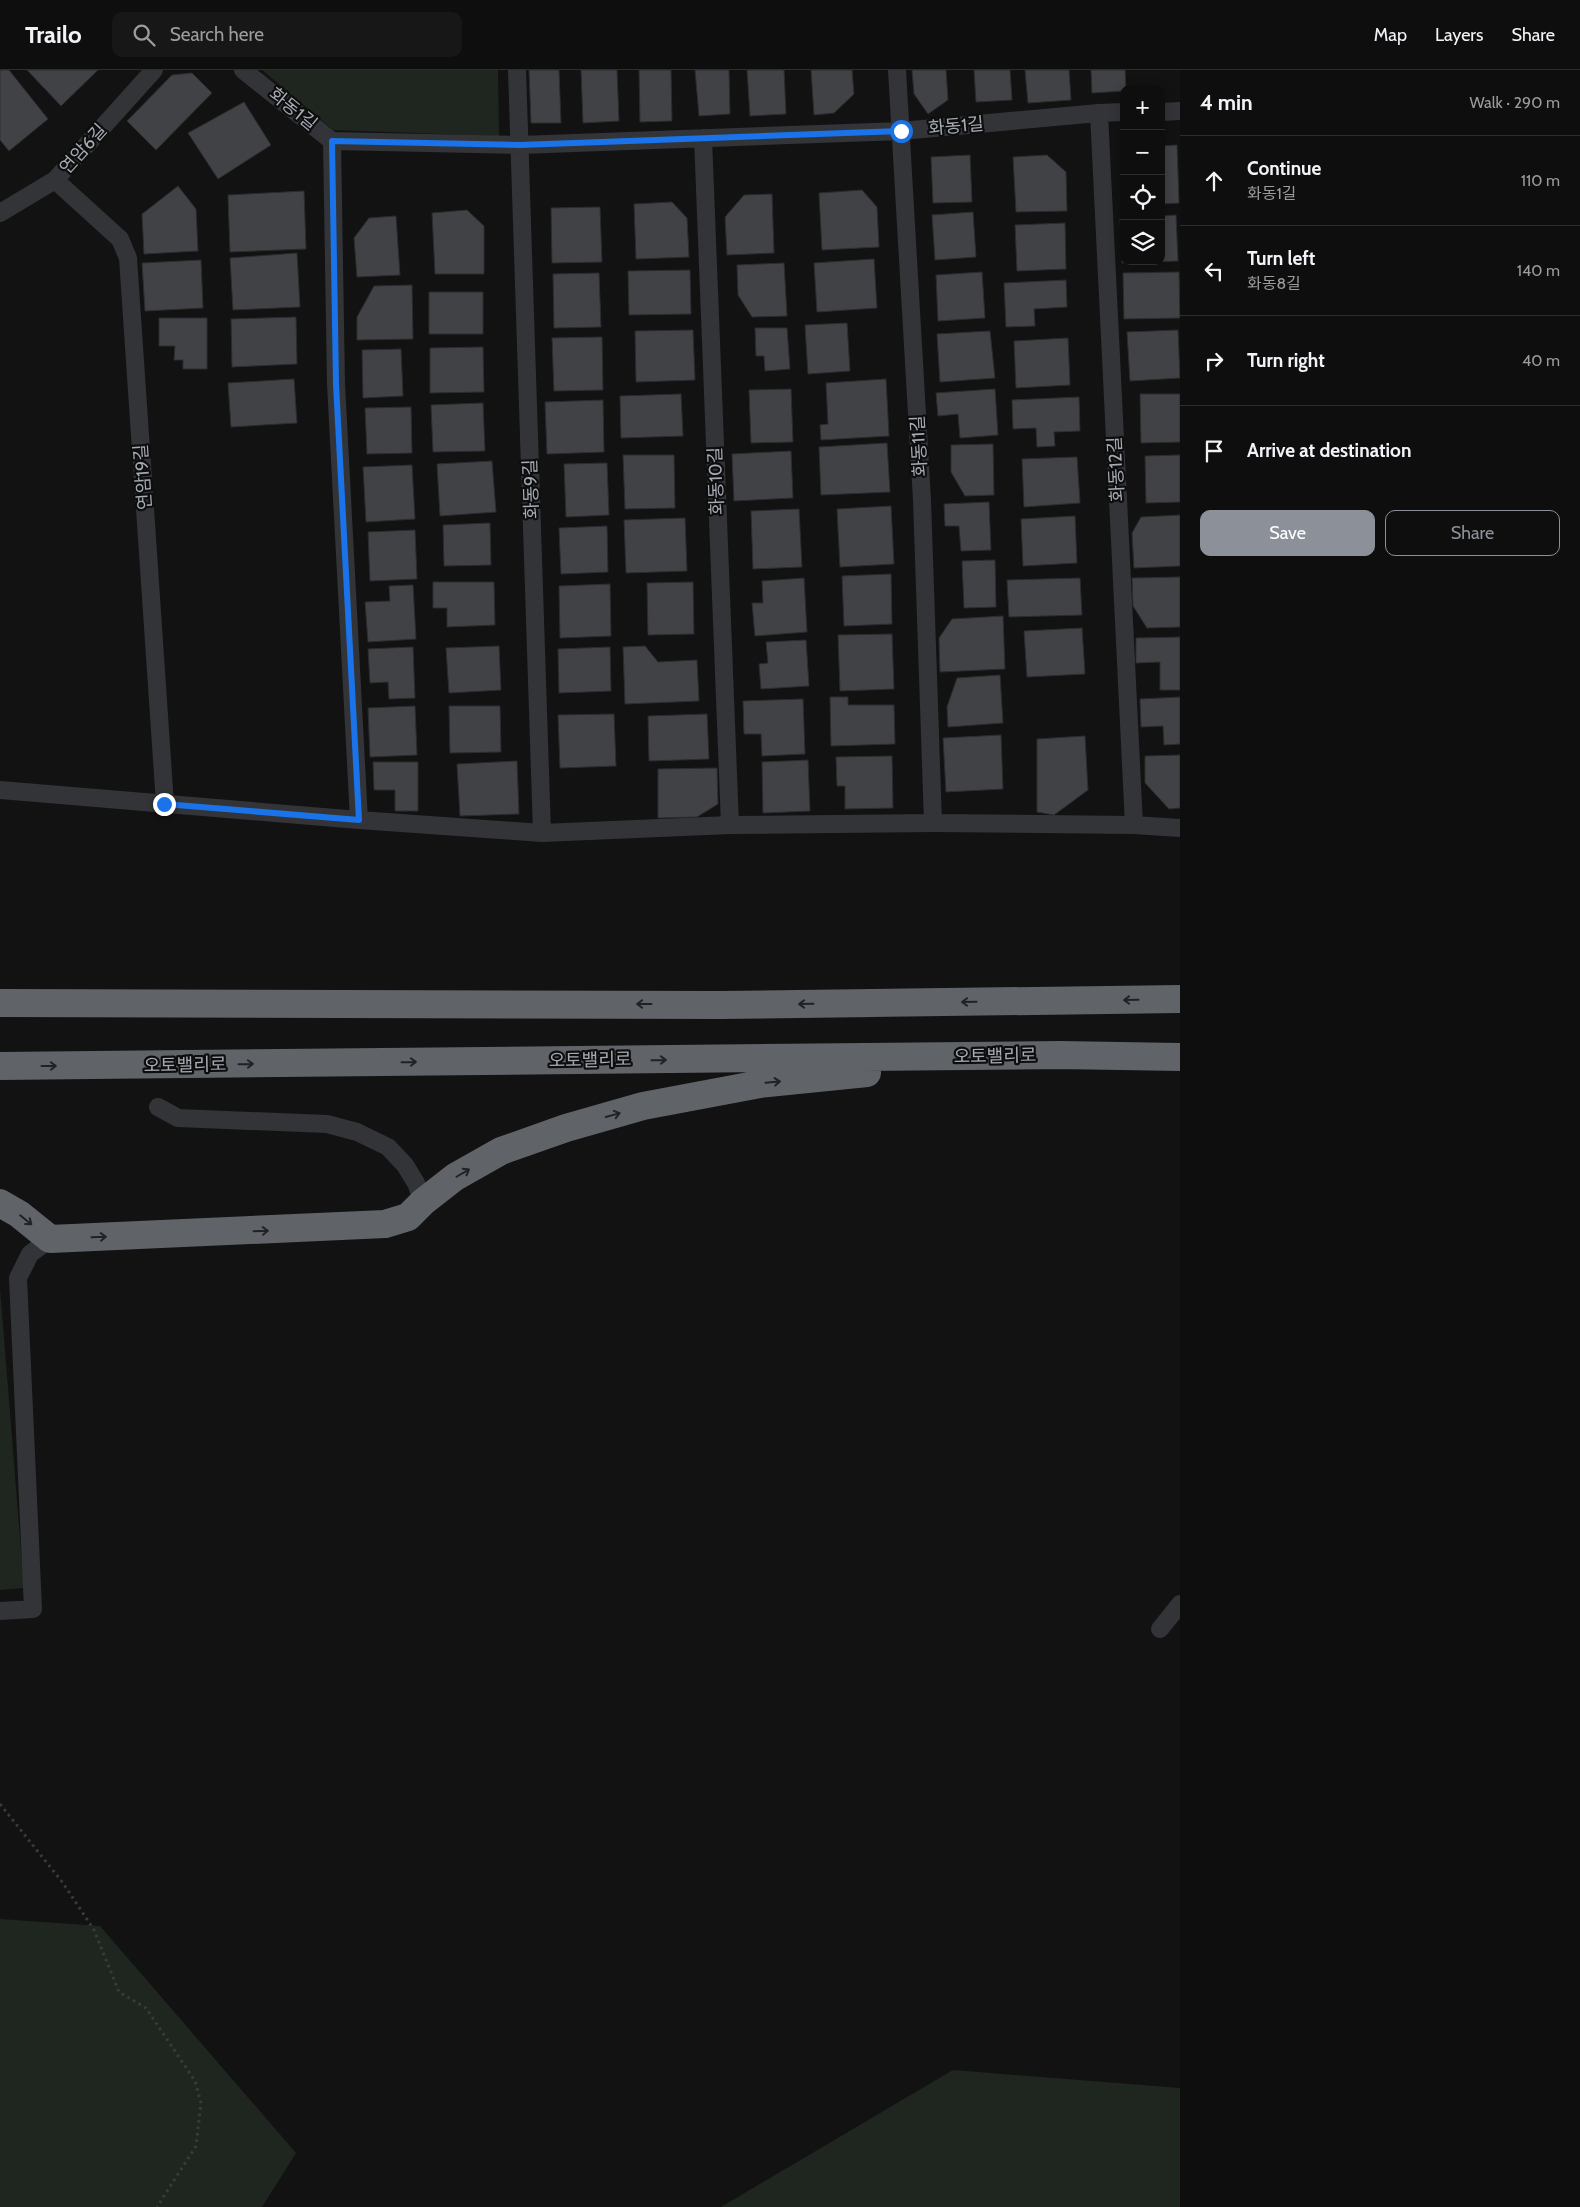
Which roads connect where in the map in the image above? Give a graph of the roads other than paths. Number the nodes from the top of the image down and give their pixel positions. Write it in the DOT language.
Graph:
graph roads {
  1 [pos="154,70"];
  2 [pos="243,70"];
  3 [pos="517,70"];
  4 [pos="898,70"];
  5 [pos="1120,112"];
  6 [pos="1165,112"];
  7 [pos="1180,112"];
  8 [pos="1099,113"];
  9 [pos="901,131"];
  10 [pos="702,138"];
  11 [pos="332,141"];
  12 [pos="520,145"];
  13 [pos="55,180"];
  14 [pos="0,214"];
  15 [pos="0,790"];
  16 [pos="164,804"];
  17 [pos="359,820"];
  18 [pos="933,823"];
  19 [pos="730,825"];
  20 [pos="1134,825"];
  21 [pos="1180,828"];
  22 [pos="542,833"];
  23 [pos="1180,1000"];
  24 [pos="0,1003"];
  25 [pos="1060,1055"];
  26 [pos="1180,1057"];
  27 [pos="0,1066"];
  28 [pos="158,1107"];
  29 [pos="423,1202"];
  30 [pos="0,1203"];
  31 [pos="50,1239"];
  32 [pos="1180,1604"];
  33 [pos="0,1611"];
  34 [pos="1160,1629"];
  1 -- 13 [label="lane, 연암6길"];
  2 -- 11 [label="lane, 화동1길"];
  3 -- 12 [label="lane, 화동9길"];
  4 -- 9 [label="lane, 화동11길"];
  5 -- 8 [label="lane, 화동1길"];
  6 -- 7 [label="lane"];
  8 -- 9 [label="lane, 화동1길"];
  8 -- 20 [label="lane, 화동12길"];
  9 -- 10 [label="lane, 화동1길"];
  9 -- 18 [label="lane, 화동11길"];
  10 -- 12 [label="lane, 화동1길"];
  10 -- 19 [label="lane, 화동10길"];
  11 -- 12 [label="lane, 화동1길"];
  11 -- 17 [label="lane"];
  12 -- 22 [label="lane, 화동9길"];
  13 -- 14 [label="lane, 연암6길"];
  13 -- 16 [label="lane, 연암19길"];
  15 -- 16 [label="lane"];
  16 -- 17 [label="lane"];
  17 -- 22 [label="lane"];
  18 -- 19 [label="lane"];
  18 -- 20 [label="lane"];
  19 -- 22 [label="lane"];
  20 -- 21 [label="lane"];
  23 -- 24 [label="highway, one-way"];
  25 -- 26 [label="highway, 오토밸리로"];
  27 -- 25 [label="highway, 오토밸리로, one-way"];
  29 -- 25 [label="highway, one-way"];
  28 -- 29 [label="lane"];
  31 -- 29 [label="highway, one-way"];
  30 -- 31 [label="highway, one-way"];
  31 -- 33 [label="lane"];
  32 -- 34 [label="lane"];
}
